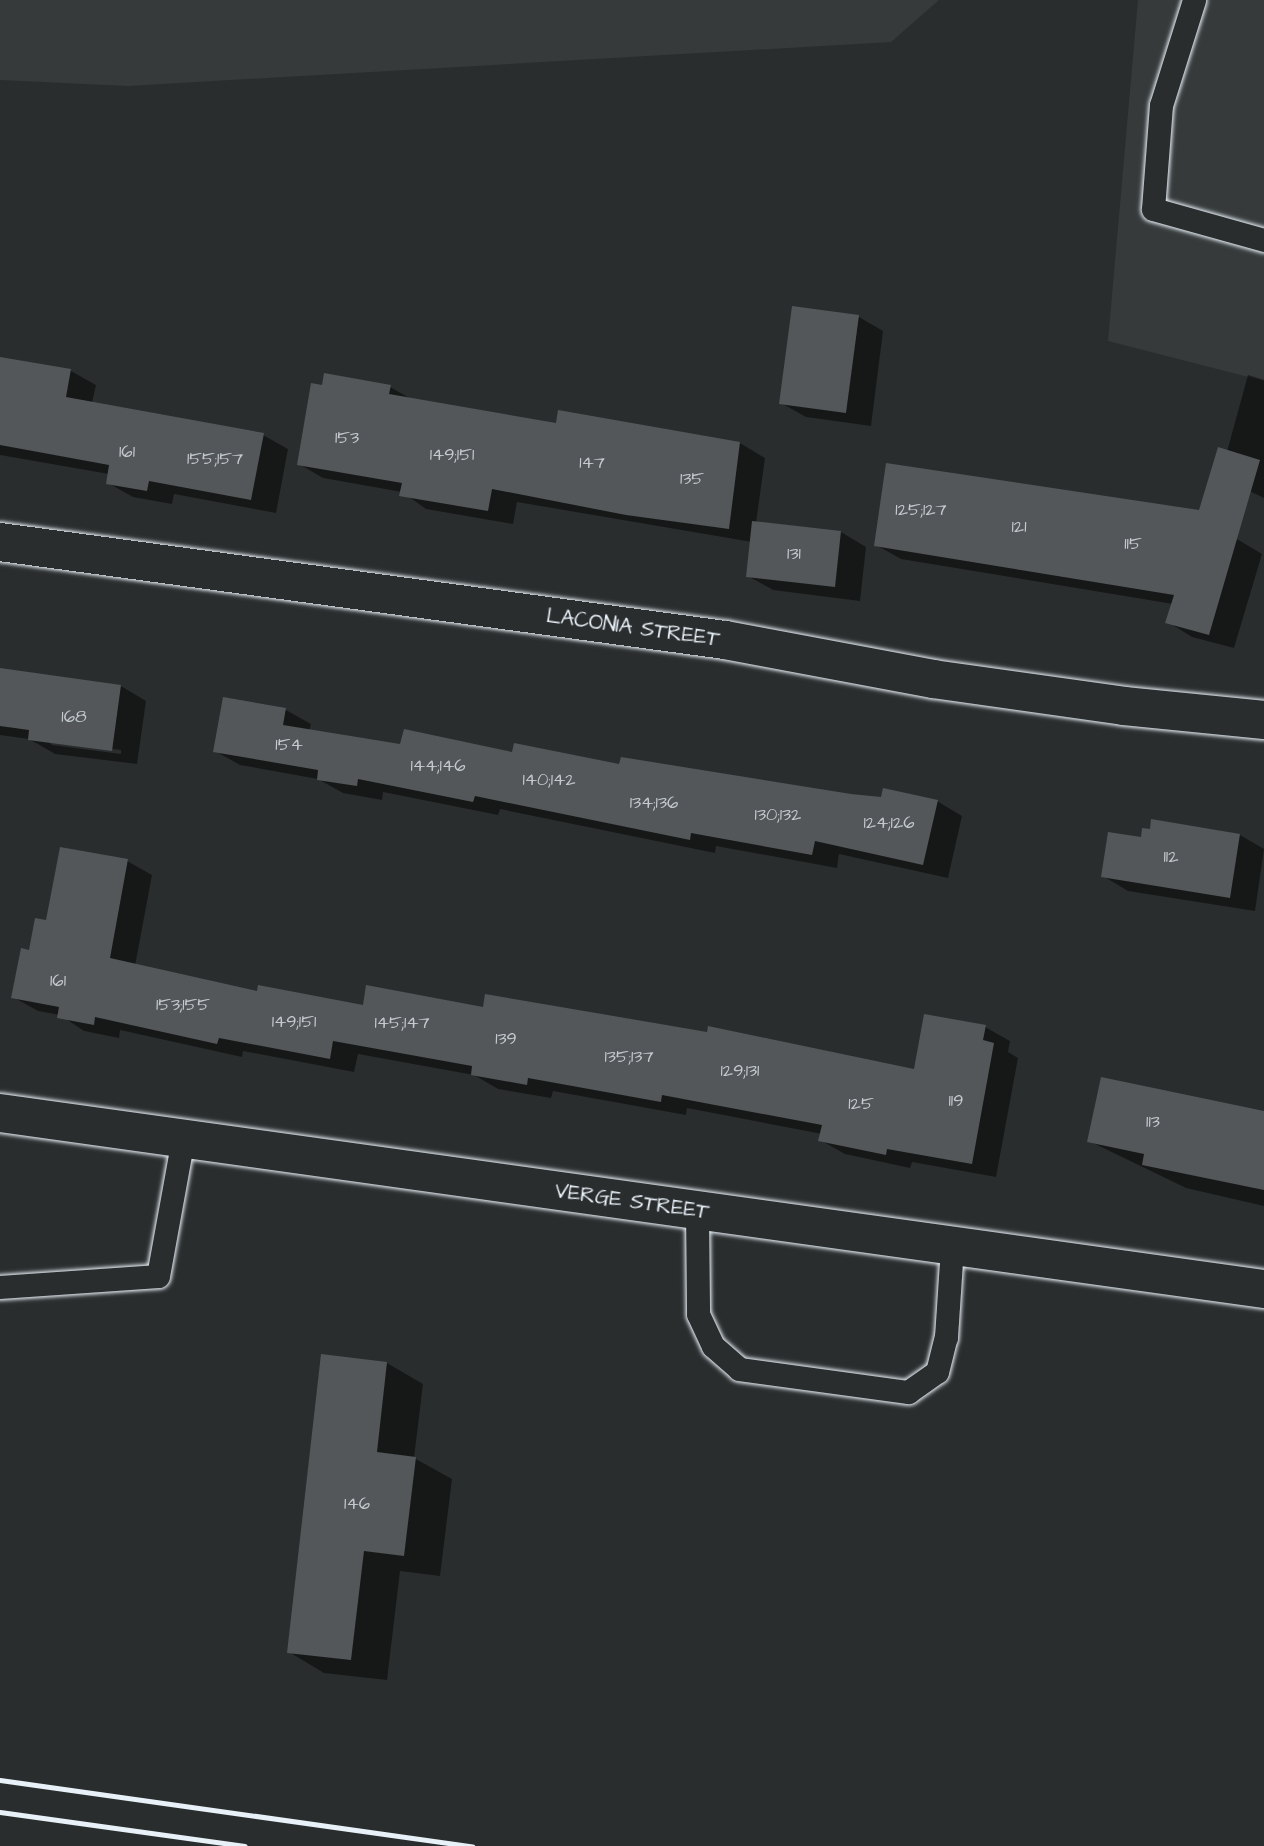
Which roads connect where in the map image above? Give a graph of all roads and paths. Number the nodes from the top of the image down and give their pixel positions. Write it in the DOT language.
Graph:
graph roads {
  1 [pos="1194,0"];
  2 [pos="1264,240"];
  3 [pos="0,542"];
  4 [pos="1264,720"];
  5 [pos="0,1113"];
  6 [pos="183,1139"];
  7 [pos="697,1212"];
  8 [pos="952,1247"];
  9 [pos="0,1287"];
  10 [pos="1264,1289"];
  1 -- 2 [label="lane"];
  3 -- 4 [label="street, LACONIA STREET"];
  5 -- 6 [label="street, VERGE STREET"];
  6 -- 7 [label="street, VERGE STREET"];
  6 -- 9 [label="lane"];
  7 -- 8 [label="street, VERGE STREET"];
  7 -- 8 [label="lane"];
  8 -- 10 [label="street, VERGE STREET"];
}
